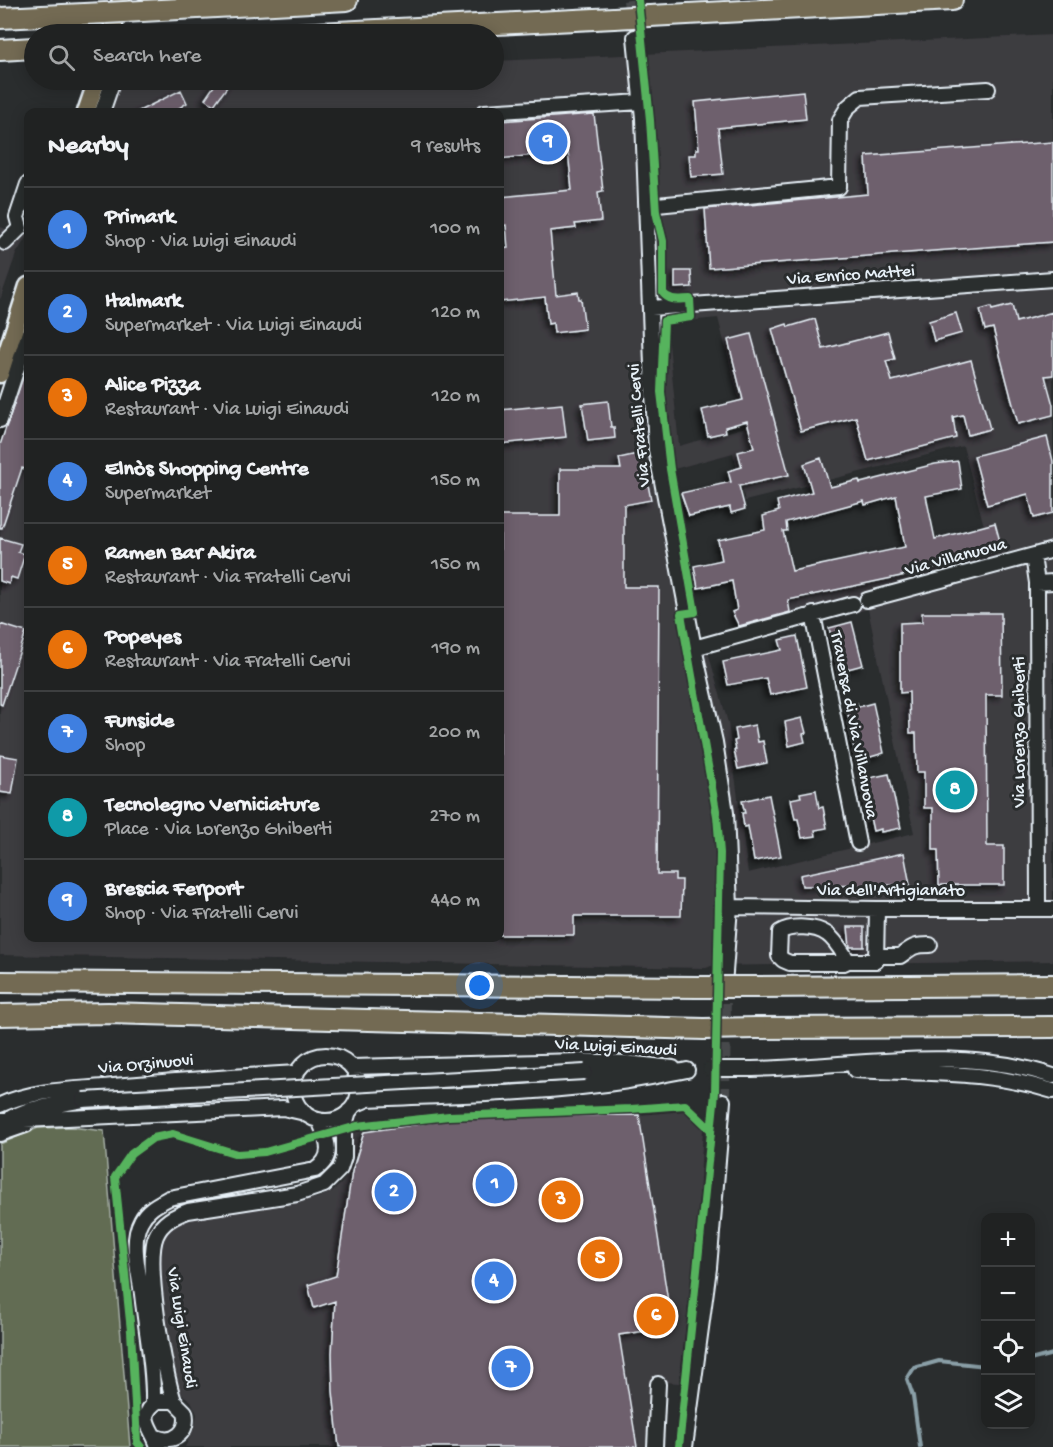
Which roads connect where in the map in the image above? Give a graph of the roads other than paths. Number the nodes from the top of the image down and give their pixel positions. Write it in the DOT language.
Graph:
graph roads {
  1 [pos="122,0"];
  2 [pos="347,0"];
  3 [pos="952,0"];
  4 [pos="0,18"];
  5 [pos="114,24"];
  6 [pos="495,24"];
  7 [pos="634,37"];
  8 [pos="24,49"];
  9 [pos="0,50"];
  10 [pos="988,89"];
  11 [pos="94,90"];
  12 [pos="110,90"];
  13 [pos="641,102"];
  14 [pos="87,108"];
  15 [pos="103,108"];
  16 [pos="504,111"];
  17 [pos="24,196"];
  18 [pos="647,206"];
  19 [pos="5,243"];
  20 [pos="1053,279"];
  21 [pos="24,299"];
  22 [pos="651,308"];
  23 [pos="24,346"];
  24 [pos="0,374"];
  25 [pos="0,420"];
  26 [pos="1053,550"];
  27 [pos="1032,556"];
  28 [pos="1053,582"];
  29 [pos="1037,583"];
  30 [pos="867,600"];
  31 [pos="853,604"];
  32 [pos="813,614"];
  33 [pos="694,648"];
  34 [pos="858,843"];
  35 [pos="729,907"];
  36 [pos="877,909"];
  37 [pos="1038,909"];
  38 [pos="1053,909"];
  39 [pos="930,945"];
  40 [pos="876,956"];
  41 [pos="848,961"];
  42 [pos="0,982"];
  43 [pos="724,985"];
  44 [pos="1053,985"];
  45 [pos="1,1016"];
  46 [pos="1053,1027"];
  47 [pos="352,1067"];
  48 [pos="805,1068"];
  49 [pos="687,1070"];
  50 [pos="297,1073"];
  51 [pos="1053,1076"];
  52 [pos="1053,1091"];
  53 [pos="723,1101"];
  54 [pos="0,1104"];
  55 [pos="351,1108"];
  56 [pos="305,1113"];
  57 [pos="319,1120"];
  58 [pos="0,1123"];
  59 [pos="658,1384"];
  60 [pos="174,1401"];
  61 [pos="153,1404"];
  62 [pos="157,1442"];
  63 [pos="176,1442"];
  64 [pos="656,1447"];
  65 [pos="685,1447"];
  1 -- 5 [label="main road"];
  2 -- 4 [label="highway, bridge"];
  3 -- 6 [label="highway, bridge"];
  7 -- 13 [label="street, Via Fratelli Cervi"];
  8 -- 9 [label="highway"];
  10 -- 18 [label="street"];
  11 -- 14 [label="main road"];
  12 -- 15 [label="street"];
  13 -- 16 [label="street"];
  13 -- 18 [label="street, Via Fratelli Cervi"];
  17 -- 19 [label="street"];
  18 -- 22 [label="street, Via Fratelli Cervi"];
  20 -- 22 [label="street, Via Enrico Mattei"];
  21 -- 24 [label="main road"];
  22 -- 33 [label="street, Via Fratelli Cervi"];
  23 -- 25 [label="street"];
  26 -- 27 [label="street, Via Villanuova"];
  27 -- 29 [label="street, Via Lorenzo Ghiberti"];
  27 -- 30 [label="street, Via Villanuova"];
  28 -- 29 [label="street"];
  29 -- 37 [label="street, Via Lorenzo Ghiberti"];
  31 -- 32 [label="street"];
  32 -- 33 [label="street"];
  32 -- 34 [label="street, Traversa di Via Villanuova"];
  33 -- 35 [label="street, Via Fratelli Cervi"];
  35 -- 36 [label="street, Via dell'Artigianato"];
  35 -- 43 [label="street, Via Fratelli Cervi"];
  36 -- 37 [label="street, Via dell'Artigianato"];
  36 -- 40 [label="street"];
  37 -- 38 [label="street, Via dell'Artigianato"];
  39 -- 40 [label="street"];
  40 -- 41 [label="street"];
  41 -- 41 [label="street"];
  42 -- 44 [label="highway, bridge"];
  45 -- 46 [label="highway, bridge"];
  47 -- 49 [label="street, Via Luigi Einaudi"];
  47 -- 50 [label="street, Via Luigi Einaudi"];
  47 -- 55 [label="street, Via Luigi Einaudi"];
  48 -- 49 [label="street, bridge"];
  48 -- 51 [label="street"];
  48 -- 52 [label="street"];
  49 -- 55 [label="street, Via Luigi Einaudi"];
  49 -- 58 [label="street, bridge"];
  50 -- 54 [label="street, Via Orzinuovi"];
  50 -- 56 [label="street"];
  53 -- 65 [label="street"];
  55 -- 57 [label="street, Via Luigi Einaudi"];
  55 -- 60 [label="street, Via Luigi Einaudi"];
  56 -- 57 [label="street"];
  56 -- 58 [label="street"];
  57 -- 61 [label="street, Via Luigi Einaudi"];
  59 -- 64 [label="street"];
  60 -- 61 [label="street, Via Luigi Einaudi"];
  60 -- 63 [label="street, Via Luigi Einaudi"];
  61 -- 62 [label="street, Via Luigi Einaudi"];
  62 -- 63 [label="street, Via Luigi Einaudi"];
}
